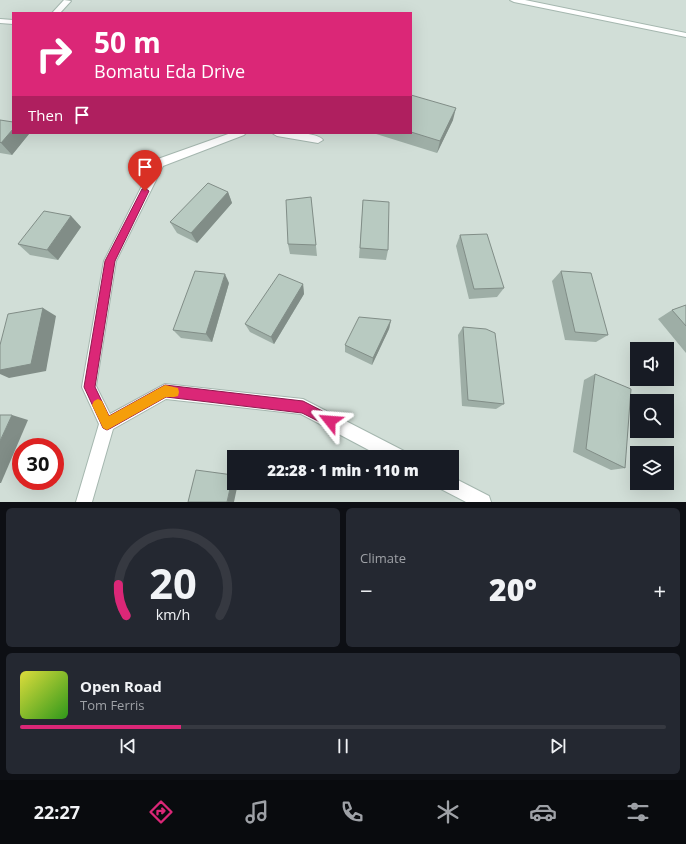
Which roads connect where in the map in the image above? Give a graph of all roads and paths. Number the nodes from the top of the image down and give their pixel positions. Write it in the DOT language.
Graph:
graph roads {
  1 [pos="514,0"];
  2 [pos="67,1"];
  3 [pos="57,12"];
  4 [pos="0,21"];
  5 [pos="12,22"];
  6 [pos="686,35"];
  7 [pos="238,134"];
  8 [pos="283,134"];
  9 [pos="318,140"];
  10 [pos="107,424"];
  11 [pos="385,450"];
  12 [pos="459,489"];
  13 [pos="84,502"];
  14 [pos="483,502"];
  1 -- 6 [label="street"];
  2 -- 3 [label="street"];
  4 -- 5 [label="street"];
  7 -- 10 [label="street"];
  8 -- 9 [label="street"];
  10 -- 11 [label="street"];
  10 -- 13 [label="street"];
  12 -- 14 [label="street"];
}
